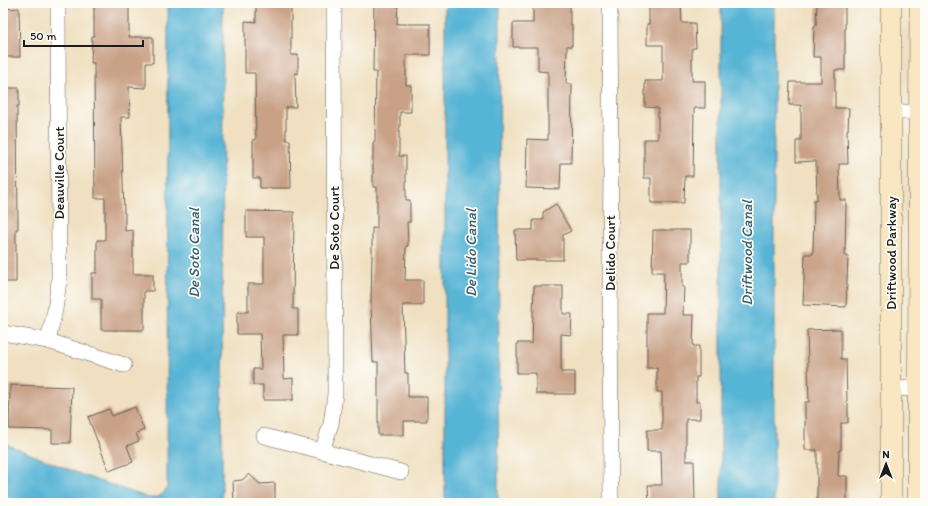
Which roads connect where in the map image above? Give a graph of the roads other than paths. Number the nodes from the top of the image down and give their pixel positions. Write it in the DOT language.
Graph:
graph roads {
  1 [pos="58,3"];
  2 [pos="334,3"];
  3 [pos="610,3"];
  4 [pos="891,3"];
  5 [pos="920,3"];
  6 [pos="891,112"];
  7 [pos="922,112"];
  8 [pos="3,333"];
  9 [pos="48,341"];
  10 [pos="124,365"];
  11 [pos="922,388"];
  12 [pos="891,389"];
  13 [pos="264,436"];
  14 [pos="322,451"];
  15 [pos="401,472"];
  16 [pos="611,503"];
  17 [pos="891,503"];
  18 [pos="918,503"];
  1 -- 9 [label="street, Deauville Court"];
  2 -- 14 [label="street, De Soto Court"];
  3 -- 16 [label="street, Delido Court"];
  4 -- 6 [label="street, Driftwood Parkway"];
  5 -- 7 [label="street, Driftwood Parkway"];
  6 -- 7 [label="street"];
  6 -- 12 [label="street, Driftwood Parkway"];
  7 -- 11 [label="street, Driftwood Parkway"];
  8 -- 9 [label="street"];
  9 -- 10 [label="street"];
  11 -- 12 [label="street"];
  11 -- 18 [label="street, Driftwood Parkway"];
  12 -- 17 [label="street, Driftwood Parkway"];
  13 -- 14 [label="street"];
  14 -- 15 [label="street"];
}
